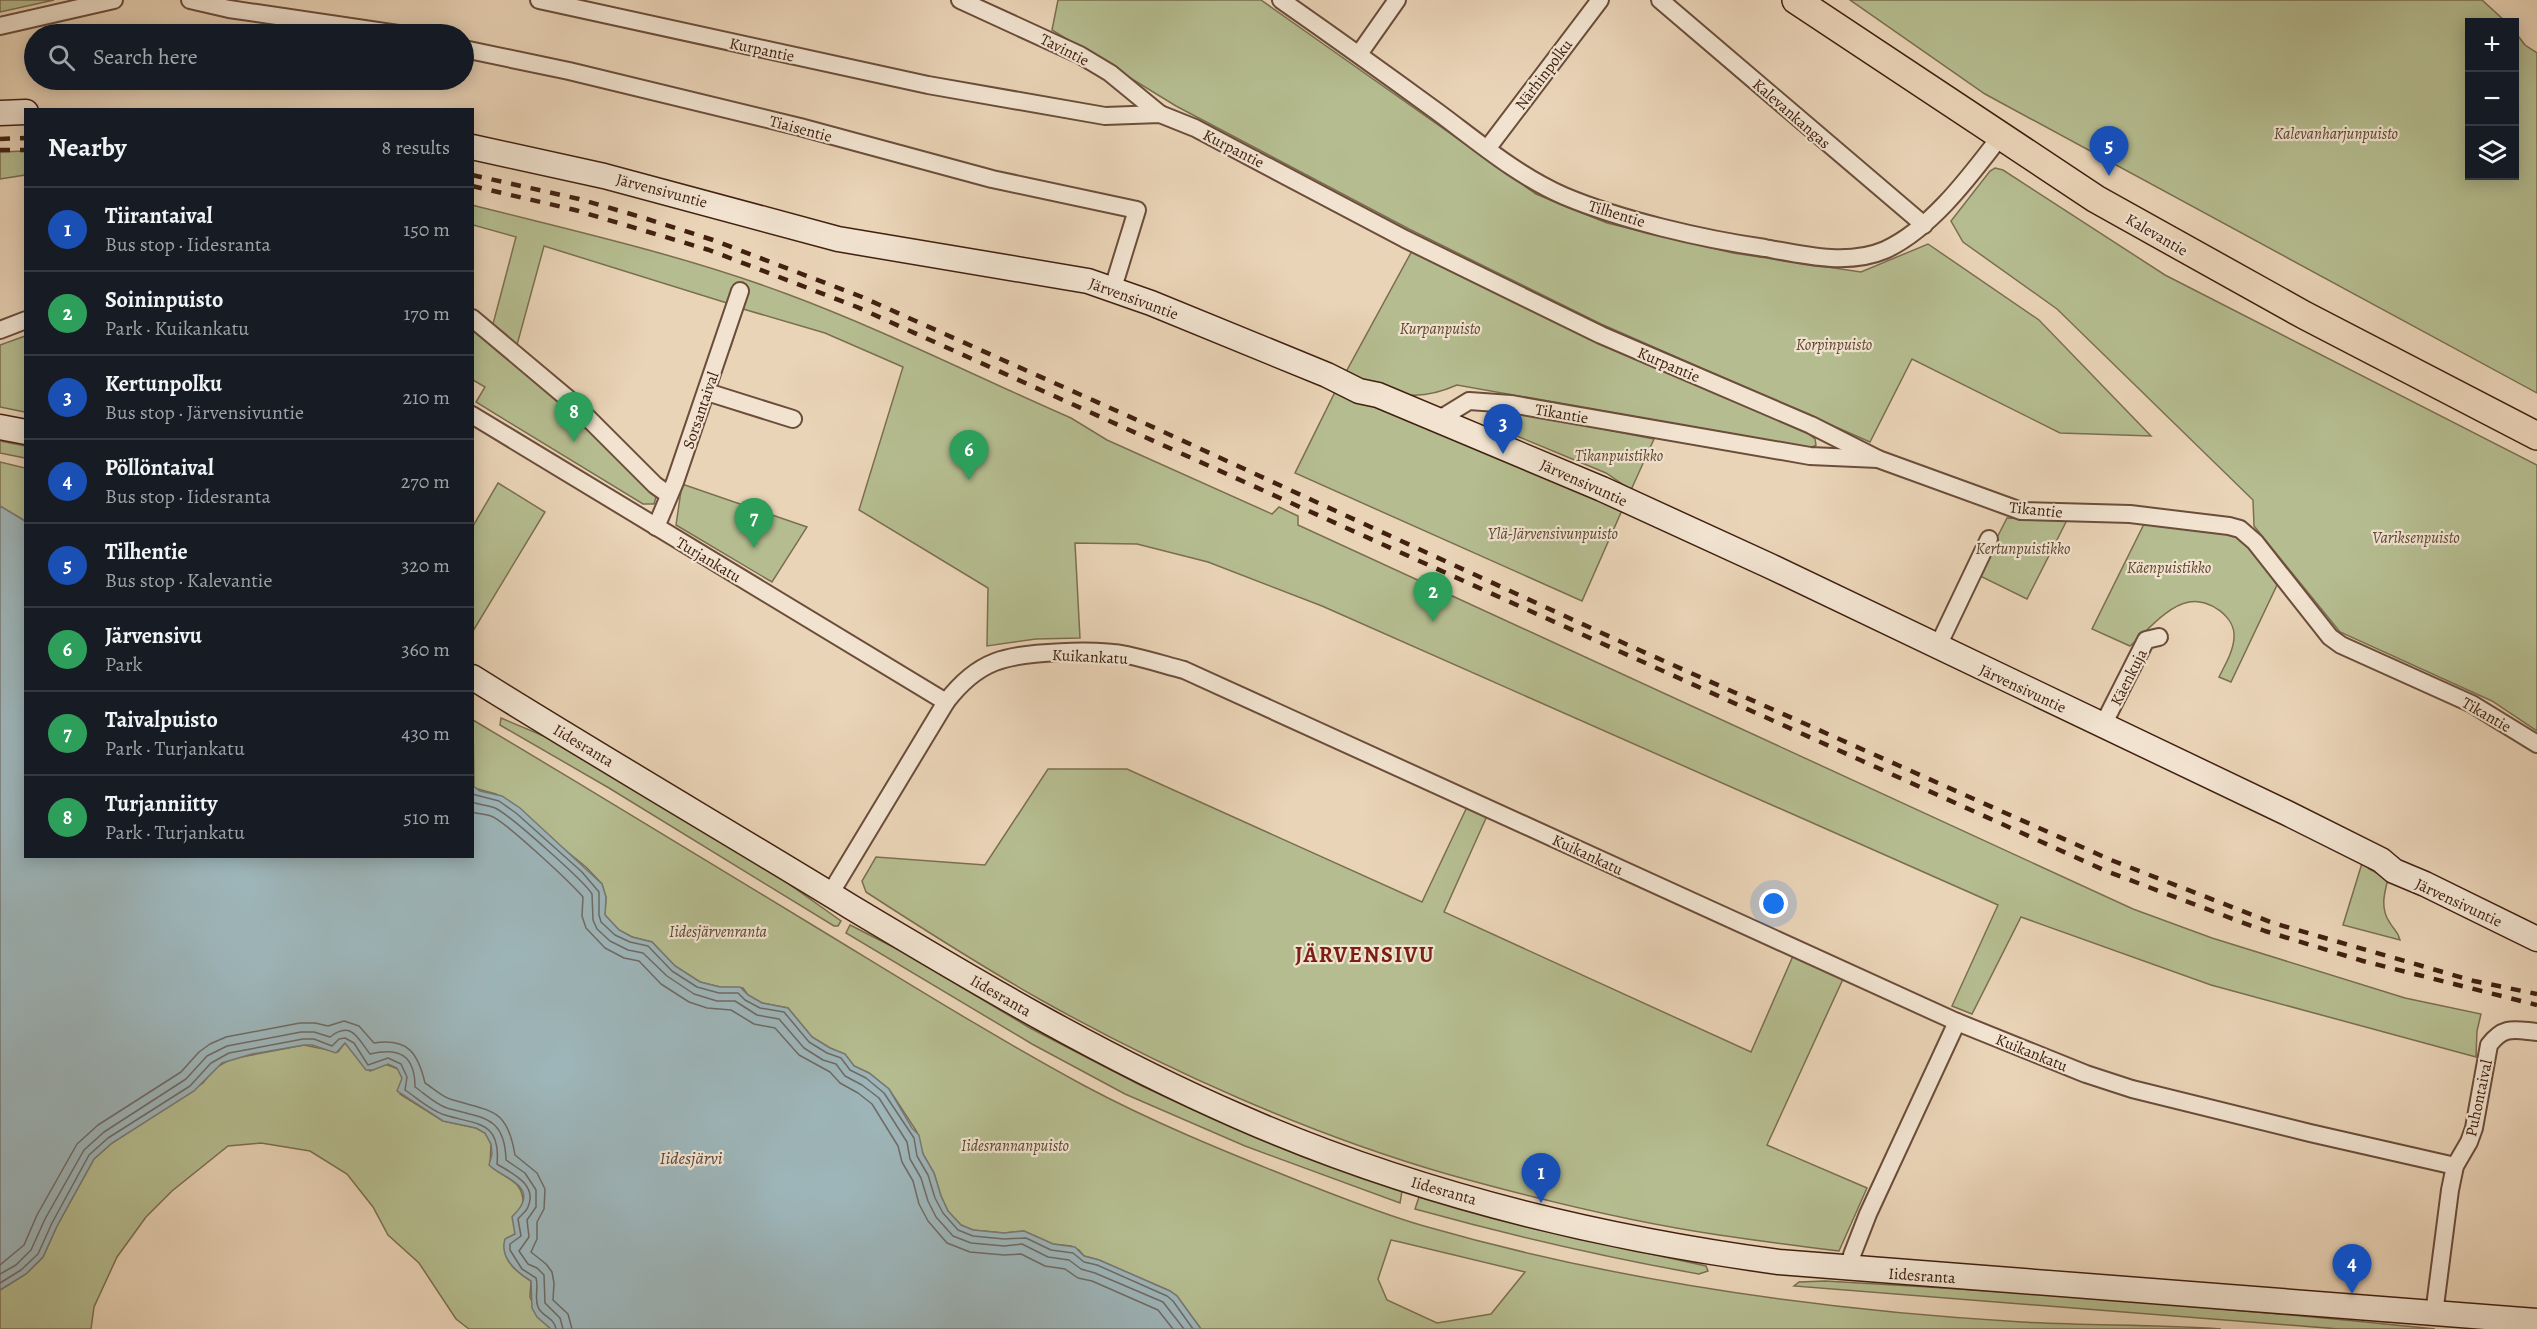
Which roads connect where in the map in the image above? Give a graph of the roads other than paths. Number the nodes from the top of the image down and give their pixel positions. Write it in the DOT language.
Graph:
graph roads {
  1 [pos="114,0"];
  2 [pos="190,0"];
  3 [pos="539,0"];
  4 [pos="960,0"];
  5 [pos="1281,0"];
  6 [pos="1396,0"];
  7 [pos="1600,0"];
  8 [pos="1660,0"];
  9 [pos="1796,0"];
  10 [pos="330,24"];
  11 [pos="0,26"];
  12 [pos="474,51"];
  13 [pos="1359,54"];
  14 [pos="24,112"];
  15 [pos="0,113"];
  16 [pos="1160,114"];
  17 [pos="2000,136"];
  18 [pos="474,147"];
  19 [pos="1487,149"];
  20 [pos="1924,225"];
  21 [pos="1113,288"];
  22 [pos="740,291"];
  23 [pos="474,320"];
  24 [pos="24,321"];
  25 [pos="0,330"];
  26 [pos="706,392"];
  27 [pos="474,416"];
  28 [pos="793,419"];
  29 [pos="1438,420"];
  30 [pos="0,427"];
  31 [pos="24,432"];
  32 [pos="2537,436"];
  33 [pos="1878,459"];
  34 [pos="669,495"];
  35 [pos="656,527"];
  36 [pos="1989,539"];
  37 [pos="2159,637"];
  38 [pos="1937,648"];
  39 [pos="474,677"];
  40 [pos="946,702"];
  41 [pos="2103,725"];
  42 [pos="2537,744"];
  43 [pos="831,894"];
  44 [pos="2537,939"];
  45 [pos="1957,1022"];
  46 [pos="2537,1032"];
  47 [pos="2456,1166"];
  48 [pos="1851,1269"];
  49 [pos="2434,1314"];
  50 [pos="2537,1321"];
  1 -- 11 [label="street"];
  2 -- 10 [label="street"];
  3 -- 16 [label="street, Kurpantie"];
  4 -- 16 [label="street, Tavintie"];
  5 -- 13 [label="street, Tilhentie"];
  6 -- 13 [label="street"];
  7 -- 19 [label="street, Närhinpolku"];
  8 -- 20 [label="street, Kalevankangas"];
  9 -- 17 [label="main road, Kalevantie"];
  12 -- 21 [label="street, Tiaisentie"];
  13 -- 19 [label="street, Tilhentie"];
  14 -- 15 [label="street"];
  16 -- 33 [label="street, Kurpantie"];
  17 -- 20 [label="street, Tilhentie"];
  17 -- 32 [label="main road, Kalevantie"];
  18 -- 21 [label="street, Järvensivuntie"];
  19 -- 20 [label="street, Tilhentie"];
  21 -- 29 [label="street, Järvensivuntie"];
  22 -- 26 [label="street, Sorsantaival"];
  23 -- 34 [label="street"];
  24 -- 25 [label="street"];
  26 -- 28 [label="street"];
  26 -- 34 [label="street, Sorsantaival"];
  27 -- 35 [label="street, Turjankatu"];
  29 -- 33 [label="street, Tikantie"];
  29 -- 38 [label="street, Järvensivuntie"];
  30 -- 31 [label="street"];
  33 -- 42 [label="street, Tikantie"];
  34 -- 35 [label="street, Sorsantaival"];
  35 -- 40 [label="street, Turjankatu"];
  36 -- 38 [label="street"];
  37 -- 41 [label="street, Käenkuja"];
  38 -- 41 [label="street, Järvensivuntie"];
  39 -- 43 [label="street, Iidesranta"];
  40 -- 43 [label="street, Kuikankatu"];
  40 -- 45 [label="street, Kuikankatu"];
  41 -- 44 [label="street, Järvensivuntie"];
  43 -- 48 [label="street, Iidesranta"];
  45 -- 47 [label="street, Kuikankatu"];
  45 -- 48 [label="street"];
  46 -- 47 [label="street, Puhontaival"];
  47 -- 49 [label="street, Puhontaival"];
  48 -- 49 [label="street, Iidesranta"];
  49 -- 50 [label="street, Iidesranta"];
}
